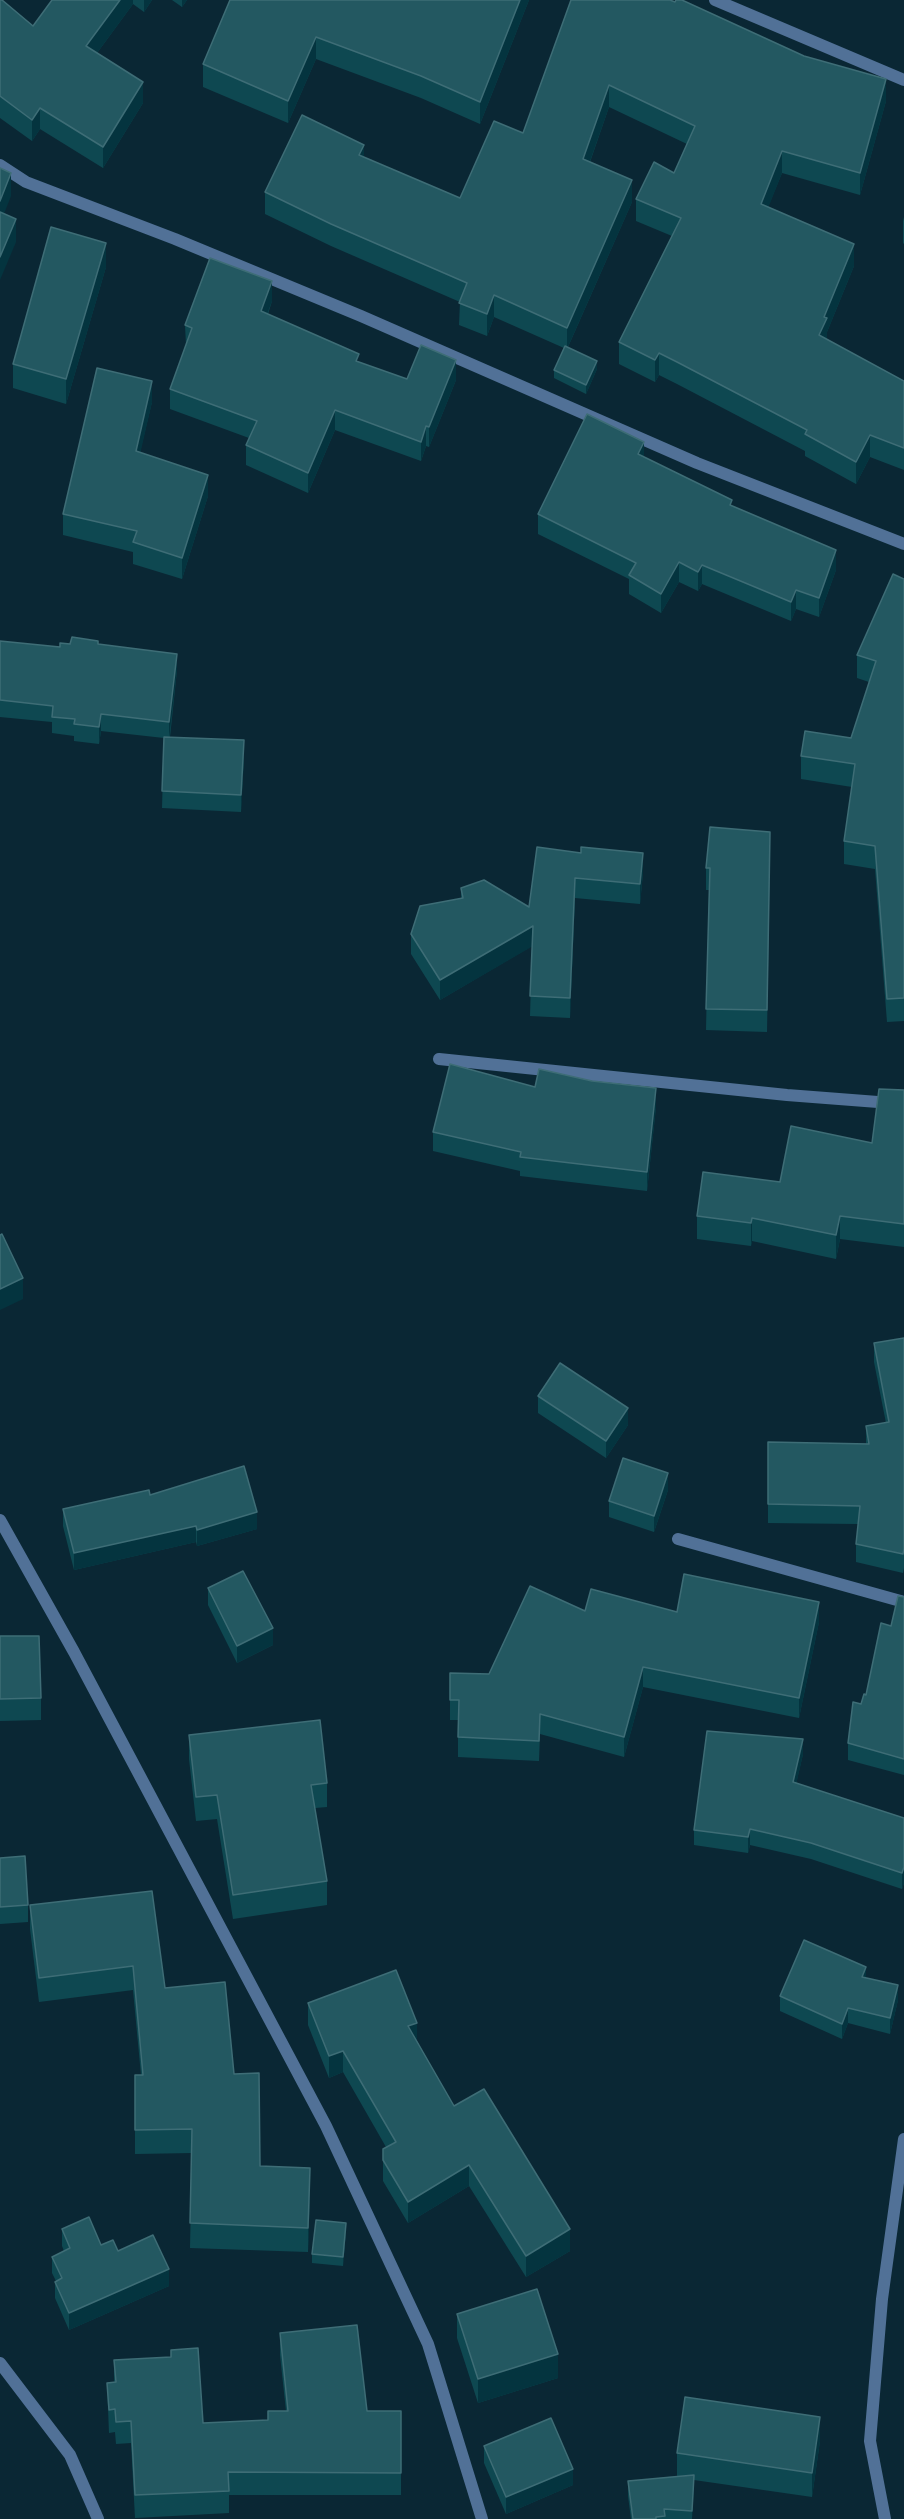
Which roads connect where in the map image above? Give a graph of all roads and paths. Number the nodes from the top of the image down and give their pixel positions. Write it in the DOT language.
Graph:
graph roads {
  1 [pos="715,0"];
  2 [pos="904,80"];
  3 [pos="0,165"];
  4 [pos="904,544"];
  5 [pos="439,1059"];
  6 [pos="904,1104"];
  7 [pos="0,1520"];
  8 [pos="678,1539"];
  9 [pos="904,1602"];
  10 [pos="904,2139"];
  11 [pos="900,2195"];
  12 [pos="0,2363"];
  13 [pos="98,2519"];
  14 [pos="482,2519"];
  15 [pos="885,2519"];
  1 -- 2 [label="street"];
  3 -- 4 [label="street"];
  5 -- 6 [label="street"];
  7 -- 14 [label="street"];
  8 -- 9 [label="street"];
  10 -- 11 [label="street"];
  11 -- 15 [label="street"];
  12 -- 13 [label="street"];
}
